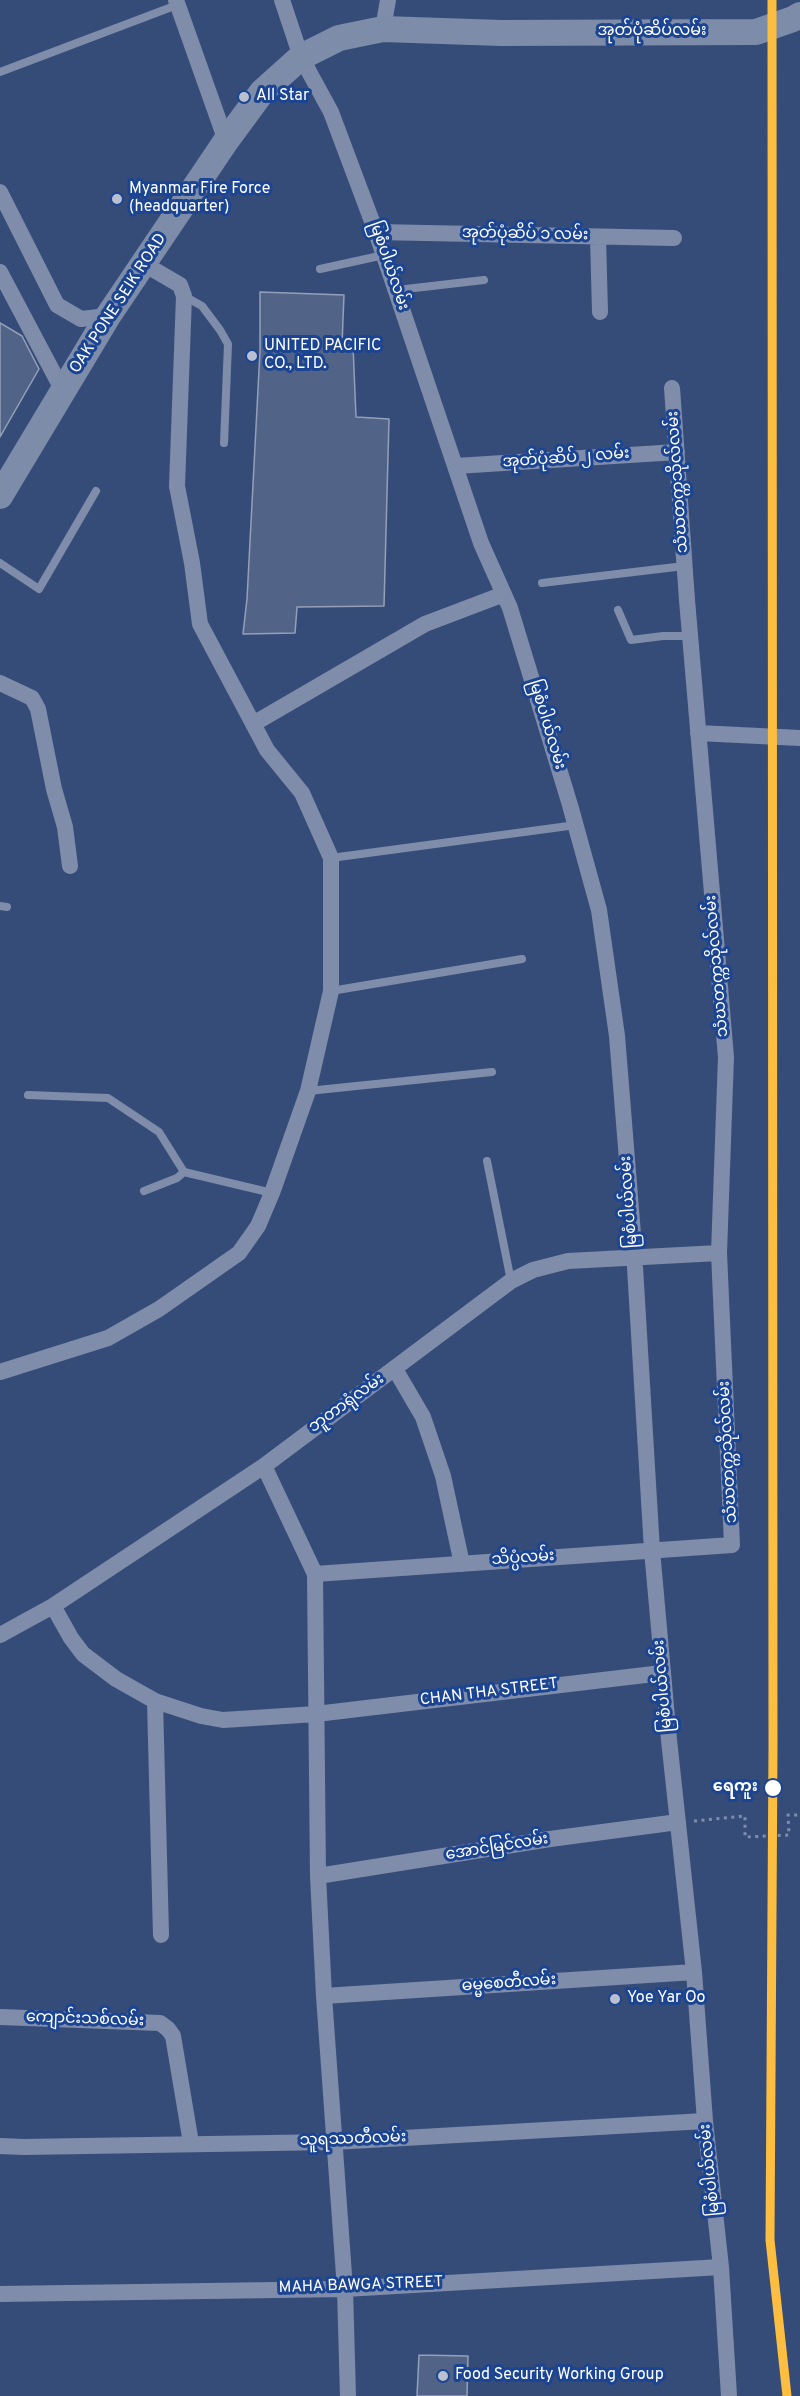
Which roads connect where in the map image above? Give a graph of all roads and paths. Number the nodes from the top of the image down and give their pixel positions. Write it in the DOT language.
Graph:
graph roads {
  1 [pos="282,0"];
  2 [pos="387,0"];
  3 [pos="177,2"];
  4 [pos="800,15"];
  5 [pos="383,29"];
  6 [pos="501,33"];
  7 [pos="301,57"];
  8 [pos="0,72"];
  9 [pos="226,141"];
  10 [pos="0,192"];
  11 [pos="376,232"];
  12 [pos="598,237"];
  13 [pos="674,238"];
  14 [pos="384,255"];
  15 [pos="144,264"];
  16 [pos="320,269"];
  17 [pos="0,272"];
  18 [pos="484,280"];
  19 [pos="397,290"];
  20 [pos="184,296"];
  21 [pos="600,312"];
  22 [pos="108,316"];
  23 [pos="672,388"];
  24 [pos="63,391"];
  25 [pos="224,443"];
  26 [pos="676,452"];
  27 [pos="456,466"];
  28 [pos="96,491"];
  29 [pos="0,496"];
  30 [pos="0,563"];
  31 [pos="684,566"];
  32 [pos="542,583"];
  33 [pos="504,594"];
  34 [pos="618,610"];
  35 [pos="690,636"];
  36 [pos="0,683"];
  37 [pos="253,724"];
  38 [pos="698,733"];
  39 [pos="800,738"];
  40 [pos="576,825"];
  41 [pos="331,858"];
  42 [pos="70,866"];
  43 [pos="522,959"];
  44 [pos="331,991"];
  45 [pos="492,1072"];
  46 [pos="308,1091"];
  47 [pos="28,1095"];
  48 [pos="487,1161"];
  49 [pos="184,1172"];
  50 [pos="144,1191"];
  51 [pos="272,1193"];
  52 [pos="719,1253"];
  53 [pos="634,1256"];
  54 [pos="511,1281"];
  55 [pos="395,1369"];
  56 [pos="0,1372"];
  57 [pos="264,1467"];
  58 [pos="732,1545"];
  59 [pos="652,1550"];
  60 [pos="462,1564"];
  61 [pos="315,1574"];
  62 [pos="53,1606"];
  63 [pos="0,1635"];
  64 [pos="662,1673"];
  65 [pos="155,1701"];
  66 [pos="316,1714"];
  67 [pos="800,1815"];
  68 [pos="678,1822"];
  69 [pos="318,1876"];
  70 [pos="161,1935"];
  71 [pos="694,1972"];
  72 [pos="324,1996"];
  73 [pos="0,2017"];
  74 [pos="705,2121"];
  75 [pos="333,2142"];
  76 [pos="191,2144"];
  77 [pos="0,2146"];
  78 [pos="721,2267"];
  79 [pos="345,2289"];
  80 [pos="0,2294"];
  81 [pos="348,2396"];
  82 [pos="729,2396"];
  1 -- 7 [label="street, မြစံပါယ်လမ်း"];
  2 -- 5 [label="street"];
  3 -- 8 [label="lane"];
  3 -- 9 [label="street"];
  4 -- 6 [label="main road, အုတ်ပုံဆိပ်လမ်း"];
  5 -- 6 [label="main road, OAK PONE SEIK ROAD"];
  5 -- 7 [label="main road, OAK PONE SEIK ROAD"];
  7 -- 9 [label="main road, OAK PONE SEIK ROAD"];
  7 -- 11 [label="street, မြစံပါယ်လမ်း"];
  9 -- 15 [label="main road, OAK PONE SEIK ROAD"];
  10 -- 22 [label="street"];
  11 -- 12 [label="street, အုတ်ပုံဆိပ် ၁ လမ်း"];
  11 -- 14 [label="street, မြစံပါယ်လမ်း"];
  12 -- 13 [label="street, အုတ်ပုံဆိပ် ၁ လမ်း"];
  12 -- 21 [label="street"];
  14 -- 16 [label="lane"];
  14 -- 19 [label="street, မြစံပါယ်လမ်း"];
  15 -- 20 [label="street"];
  15 -- 22 [label="main road, OAK PONE SEIK ROAD"];
  17 -- 24 [label="street"];
  18 -- 19 [label="lane"];
  19 -- 27 [label="street, မြစံပါယ်လမ်း"];
  20 -- 25 [label="lane"];
  20 -- 37 [label="street"];
  22 -- 24 [label="main road, OAK PONE SEIK ROAD"];
  23 -- 26 [label="street, သံဃတက္ကသိုလ်လမ်း"];
  24 -- 29 [label="main road, OAK PONE SEIK ROAD"];
  26 -- 27 [label="street, အုတ်ပုံဆိပ် ၂ လမ်း"];
  26 -- 31 [label="street, သံဃတက္ကသိုလ်လမ်း"];
  27 -- 33 [label="street, မြစံပါယ်လမ်း"];
  28 -- 30 [label="lane"];
  31 -- 32 [label="lane"];
  31 -- 35 [label="street, သံဃတက္ကသိုလ်လမ်း"];
  33 -- 37 [label="street"];
  33 -- 40 [label="street, မြစံပါယ်လမ်း"];
  34 -- 35 [label="lane"];
  35 -- 38 [label="street, သံဃတက္ကသိုလ်လမ်း"];
  36 -- 42 [label="street"];
  37 -- 41 [label="street"];
  38 -- 39 [label="street"];
  38 -- 52 [label="street, သံဃတက္ကသိုလ်လမ်း"];
  40 -- 41 [label="lane"];
  40 -- 53 [label="street, မြစံပါယ်လမ်း"];
  41 -- 44 [label="street"];
  43 -- 44 [label="lane"];
  44 -- 46 [label="street"];
  45 -- 46 [label="lane"];
  46 -- 51 [label="street"];
  47 -- 49 [label="lane"];
  48 -- 54 [label="lane"];
  49 -- 50 [label="lane"];
  49 -- 51 [label="lane"];
  51 -- 56 [label="street"];
  52 -- 53 [label="street, ဘူတာရုံလမ်း"];
  52 -- 58 [label="street, သံဃတက္ကသိုလ်လမ်း"];
  53 -- 54 [label="street, ဘူတာရုံလမ်း"];
  53 -- 59 [label="street, မြစံပါယ်လမ်း"];
  54 -- 55 [label="street, ဘူတာရုံလမ်း"];
  55 -- 57 [label="street, ဘူတာရုံလမ်း"];
  55 -- 60 [label="street"];
  57 -- 61 [label="street"];
  57 -- 62 [label="street, ဘူတာရုံလမ်း"];
  58 -- 59 [label="street, သိပ္ပံလမ်း"];
  59 -- 60 [label="street, သိပ္ပံလမ်း"];
  59 -- 64 [label="street, မြစံပါယ်လမ်း"];
  60 -- 61 [label="street, သိပ္ပံလမ်း"];
  61 -- 66 [label="street"];
  62 -- 63 [label="street, ဘူတာရုံလမ်း"];
  62 -- 65 [label="street, CHAN THA STREET"];
  64 -- 66 [label="street, CHAN THA STREET"];
  64 -- 68 [label="street, မြစံပါယ်လမ်း"];
  65 -- 66 [label="street, CHAN THA STREET"];
  65 -- 70 [label="street"];
  66 -- 69 [label="street"];
  67 -- 68 [label="path"];
  68 -- 69 [label="street, အောင်မြင်လမ်း"];
  68 -- 71 [label="street, မြစံပါယ်လမ်း"];
  69 -- 72 [label="street"];
  71 -- 72 [label="street, ဓမ္မစေတီလမ်း"];
  71 -- 74 [label="street, မြစံပါယ်လမ်း"];
  72 -- 75 [label="street"];
  73 -- 76 [label="street, ကျောင်းသစ်လမ်း"];
  74 -- 75 [label="street, သူရဿတီလမ်း"];
  74 -- 78 [label="street, မြစံပါယ်လမ်း"];
  75 -- 76 [label="street, သူရဿတီလမ်း"];
  75 -- 79 [label="street"];
  76 -- 77 [label="street, သူရဿတီလမ်း"];
  78 -- 79 [label="street, MAHA BAWGA STREET"];
  78 -- 82 [label="street, မြစံပါယ်လမ်း"];
  79 -- 80 [label="street, MAHA BAWGA STREET"];
  79 -- 81 [label="street"];
}
